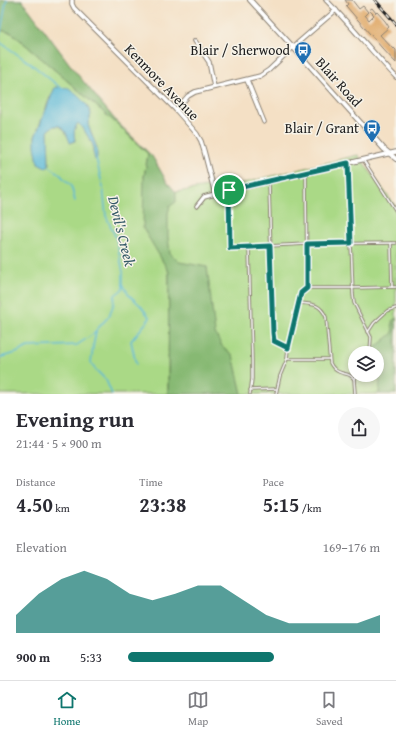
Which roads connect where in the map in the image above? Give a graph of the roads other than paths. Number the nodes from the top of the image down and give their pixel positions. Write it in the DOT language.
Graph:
graph roads {
  1 [pos="72,0"];
  2 [pos="250,0"];
  3 [pos="326,0"];
  4 [pos="336,10"];
  5 [pos="195,41"];
  6 [pos="293,47"];
  7 [pos="396,77"];
  8 [pos="247,80"];
  9 [pos="214,87"];
  10 [pos="176,110"];
  11 [pos="264,122"];
  12 [pos="396,152"];
  13 [pos="390,153"];
  14 [pos="363,159"];
  15 [pos="396,159"];
  16 [pos="348,163"];
  17 [pos="306,173"];
  18 [pos="269,181"];
  19 [pos="229,190"];
  20 [pos="215,194"];
  21 [pos="197,206"];
  22 [pos="396,211"];
  23 [pos="351,243"];
  24 [pos="391,243"];
  25 [pos="396,243"];
  26 [pos="307,244"];
  27 [pos="270,246"];
  28 [pos="249,247"];
  29 [pos="392,287"];
  30 [pos="396,287"];
  31 [pos="307,288"];
  32 [pos="352,288"];
  33 [pos="298,303"];
  34 [pos="396,308"];
  35 [pos="368,332"];
  36 [pos="370,346"];
  37 [pos="288,348"];
  38 [pos="287,359"];
  39 [pos="329,359"];
  40 [pos="348,374"];
  41 [pos="354,382"];
  42 [pos="277,389"];
  43 [pos="250,390"];
  44 [pos="250,394"];
  45 [pos="276,394"];
  46 [pos="355,394"];
  1 -- 10 [label="street, Kenmore Avenue"];
  2 -- 6 [label="street, Blair Road"];
  3 -- 4 [label="street"];
  4 -- 6 [label="street"];
  4 -- 7 [label="street"];
  5 -- 9 [label="street"];
  6 -- 8 [label="street"];
  6 -- 13 [label="street, Blair Road"];
  8 -- 9 [label="street"];
  8 -- 11 [label="street"];
  9 -- 10 [label="street"];
  10 -- 20 [label="street, Kenmore Avenue"];
  12 -- 13 [label="street"];
  13 -- 14 [label="street"];
  13 -- 15 [label="street, Blair Road"];
  14 -- 16 [label="street"];
  14 -- 22 [label="lane"];
  16 -- 17 [label="street"];
  16 -- 23 [label="lane"];
  17 -- 18 [label="street"];
  17 -- 26 [label="lane"];
  18 -- 19 [label="street"];
  18 -- 27 [label="lane"];
  19 -- 20 [label="street"];
  19 -- 28 [label="lane"];
  20 -- 21 [label="street"];
  23 -- 24 [label="lane"];
  23 -- 26 [label="lane"];
  23 -- 32 [label="lane"];
  24 -- 25 [label="lane"];
  24 -- 29 [label="lane"];
  26 -- 27 [label="lane"];
  26 -- 31 [label="lane"];
  27 -- 28 [label="lane"];
  27 -- 37 [label="lane"];
  28 -- 43 [label="lane"];
  29 -- 30 [label="lane"];
  29 -- 32 [label="lane"];
  31 -- 32 [label="lane"];
  31 -- 33 [label="lane"];
  32 -- 35 [label="lane"];
  33 -- 37 [label="lane"];
  33 -- 39 [label="lane"];
  34 -- 35 [label="lane"];
  35 -- 36 [label="lane"];
  37 -- 38 [label="lane"];
  38 -- 39 [label="lane"];
  38 -- 42 [label="lane"];
  39 -- 40 [label="lane"];
  41 -- 46 [label="lane"];
  42 -- 43 [label="lane"];
  42 -- 45 [label="lane"];
  43 -- 44 [label="lane"];
}
